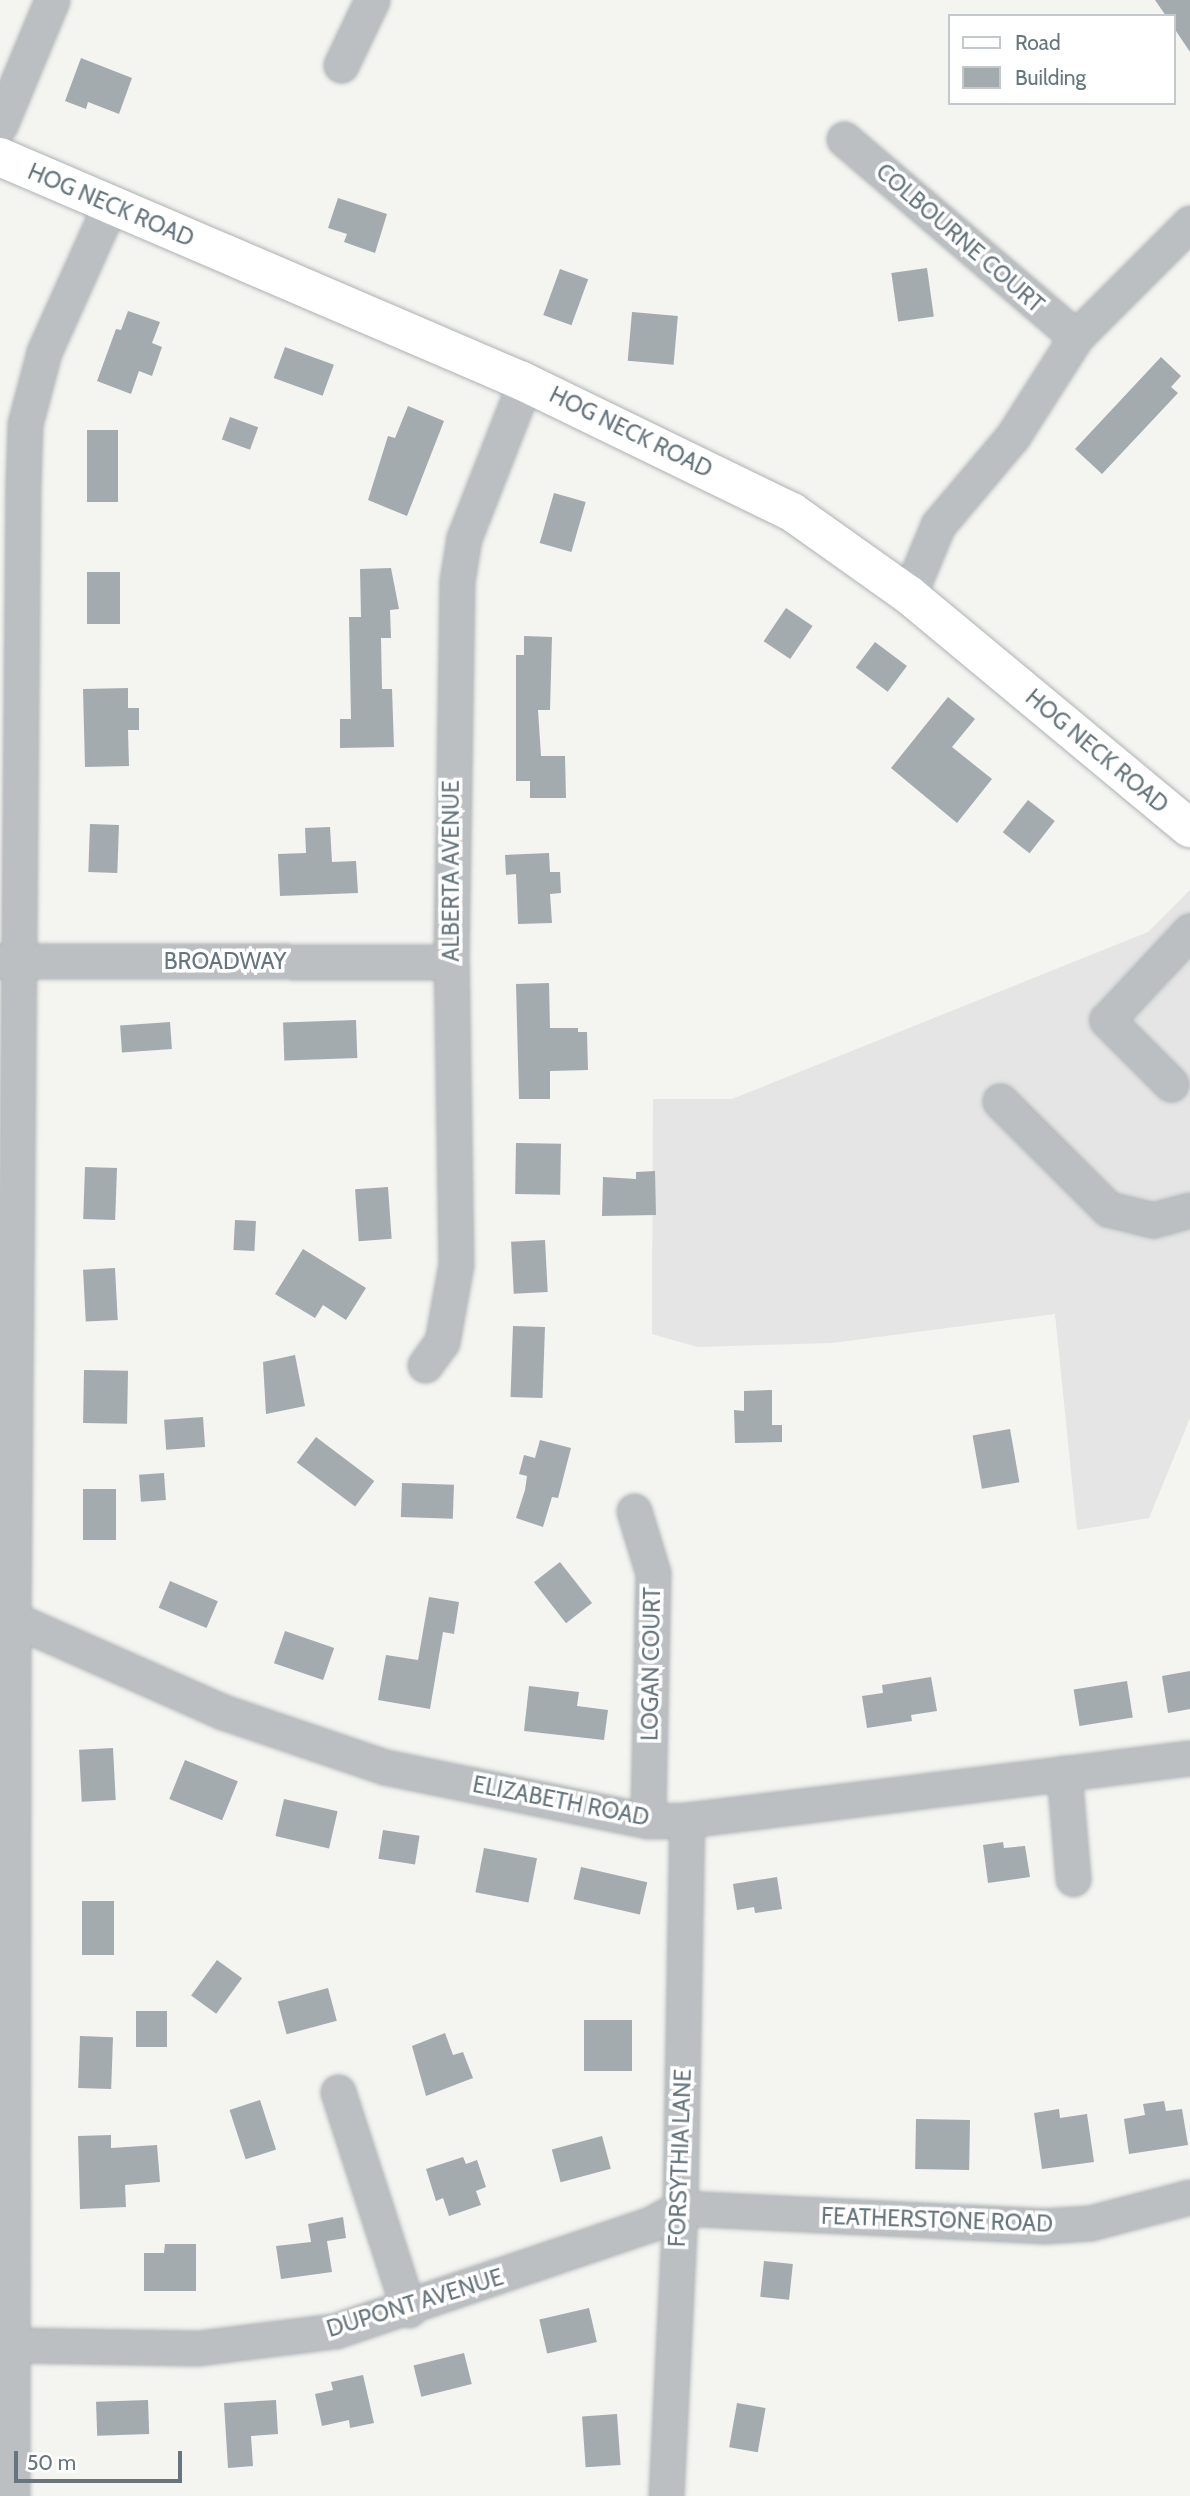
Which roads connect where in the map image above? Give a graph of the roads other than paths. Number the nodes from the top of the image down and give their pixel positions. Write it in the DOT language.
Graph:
graph roads {
  1 [pos="52,0"];
  2 [pos="372,0"];
  3 [pos="341,65"];
  4 [pos="0,125"];
  5 [pos="844,139"];
  6 [pos="0,157"];
  7 [pos="110,205"];
  8 [pos="1190,223"];
  9 [pos="1076,337"];
  10 [pos="525,382"];
  11 [pos="909,595"];
  12 [pos="1190,828"];
  13 [pos="1190,931"];
  14 [pos="9,961"];
  15 [pos="450,962"];
  16 [pos="1171,1084"];
  17 [pos="1000,1101"];
  18 [pos="1190,1210"];
  19 [pos="425,1365"];
  20 [pos="634,1511"];
  21 [pos="6,1619"];
  22 [pos="1190,1758"];
  23 [pos="1064,1773"];
  24 [pos="687,1820"];
  25 [pos="648,1821"];
  26 [pos="1073,1878"];
  27 [pos="338,2092"];
  28 [pos="1190,2197"];
  29 [pos="680,2208"];
  30 [pos="409,2310"];
  31 [pos="12,2345"];
  32 [pos="12,2496"];
  33 [pos="666,2496"];
  1 -- 4 [label="street"];
  2 -- 3 [label="street"];
  5 -- 9 [label="street, COLBOURNE COURT"];
  6 -- 7 [label="main road, HOG NECK ROAD"];
  7 -- 10 [label="main road, HOG NECK ROAD"];
  7 -- 14 [label="street"];
  8 -- 9 [label="street"];
  9 -- 11 [label="street"];
  10 -- 11 [label="main road, HOG NECK ROAD"];
  10 -- 15 [label="street, ALBERTA AVENUE"];
  11 -- 12 [label="main road, HOG NECK ROAD"];
  13 -- 16 [label="street"];
  14 -- 15 [label="street, BROADWAY"];
  14 -- 21 [label="street"];
  15 -- 19 [label="street, ALBERTA AVENUE"];
  17 -- 18 [label="street"];
  20 -- 25 [label="street, LOGAN COURT"];
  21 -- 25 [label="street, ELIZABETH ROAD"];
  21 -- 31 [label="street"];
  22 -- 23 [label="street, ELIZABETH ROAD"];
  23 -- 24 [label="street, ELIZABETH ROAD"];
  23 -- 26 [label="street"];
  24 -- 25 [label="street, ELIZABETH ROAD"];
  24 -- 29 [label="street, FORSYTHIA LANE"];
  27 -- 30 [label="street"];
  28 -- 29 [label="street, FEATHERSTONE ROAD"];
  29 -- 30 [label="street, DUPONT AVENUE"];
  29 -- 33 [label="street, FORSYTHIA LANE"];
  30 -- 31 [label="street, DUPONT AVENUE"];
  31 -- 32 [label="street"];
}
